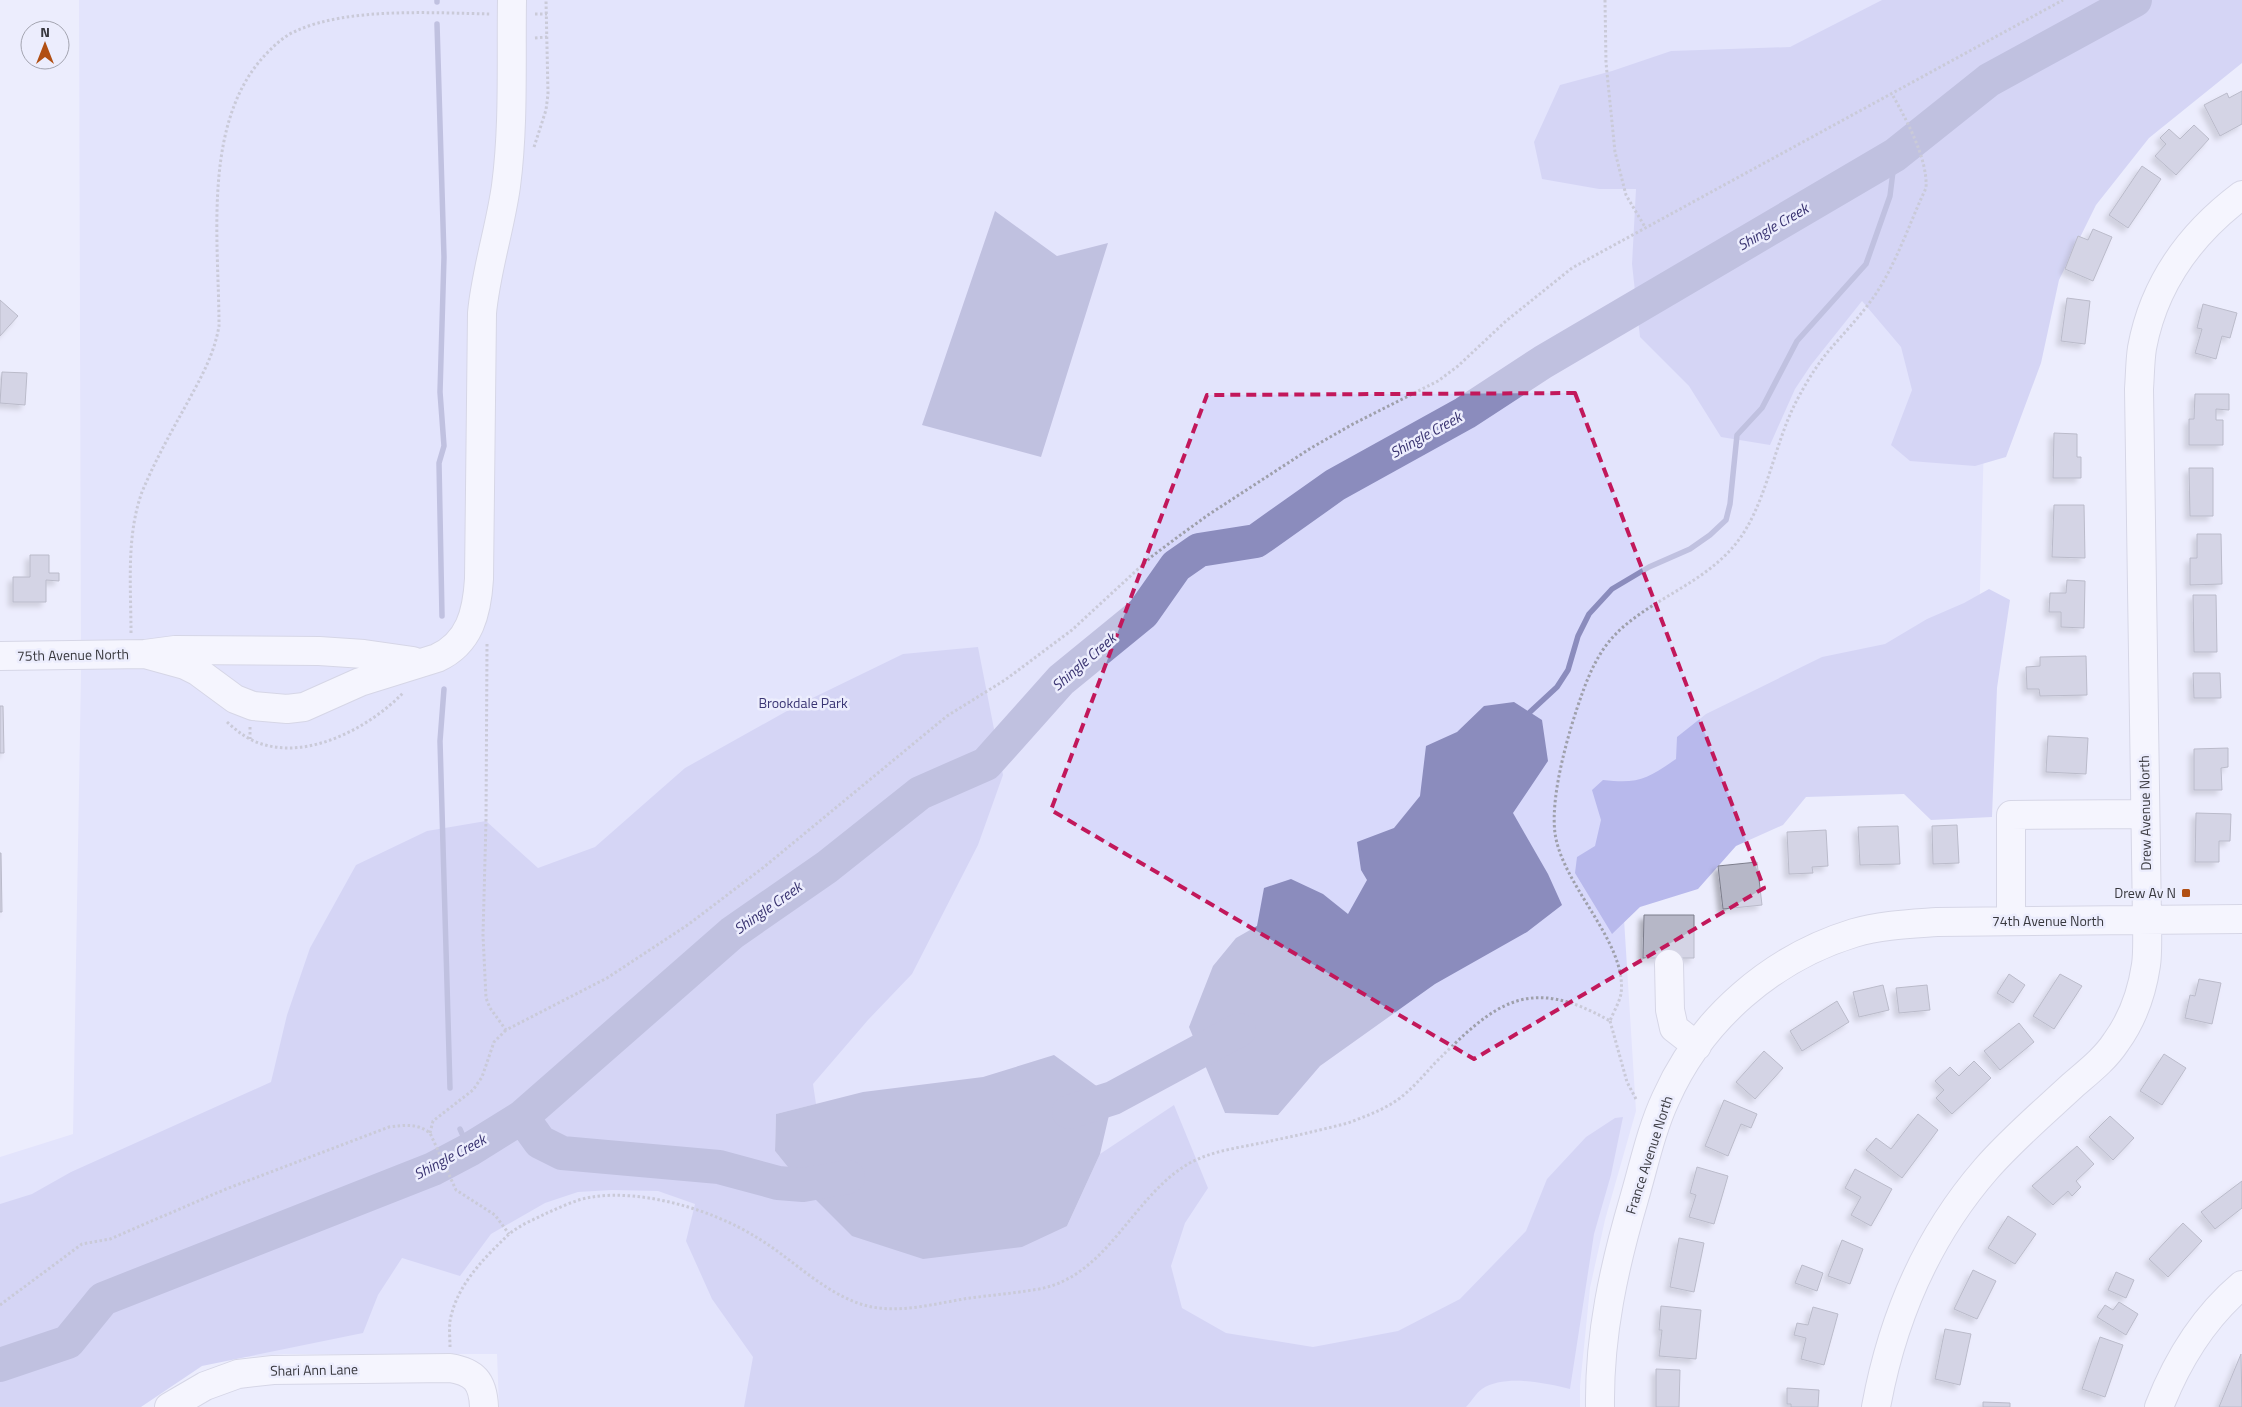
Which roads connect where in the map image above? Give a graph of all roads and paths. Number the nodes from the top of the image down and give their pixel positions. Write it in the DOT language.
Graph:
graph roads {
  1 [pos="546,0"];
  2 [pos="1605,0"];
  3 [pos="2063,0"];
  4 [pos="502,7"];
  5 [pos="1892,94"];
  6 [pos="532,154"];
  7 [pos="2242,195"];
  8 [pos="1645,227"];
  9 [pos="488,636"];
  10 [pos="138,648"];
  11 [pos="225,650"];
  12 [pos="334,652"];
  13 [pos="0,656"];
  14 [pos="424,663"];
  15 [pos="216,686"];
  16 [pos="345,688"];
  17 [pos="2145,814"];
  18 [pos="2242,919"];
  19 [pos="2147,920"];
  20 [pos="2011,921"];
  21 [pos="1856,933"];
  22 [pos="1669,964"];
  23 [pos="1610,1021"];
  24 [pos="506,1030"];
  25 [pos="1697,1046"];
  26 [pos="1636,1099"];
  27 [pos="430,1133"];
  28 [pos="509,1234"];
  29 [pos="2242,1284"];
  30 [pos="0,1305"];
  31 [pos="458,1370"];
  32 [pos="170,1407"];
  33 [pos="484,1407"];
  34 [pos="1600,1407"];
  35 [pos="1876,1407"];
  36 [pos="2159,1407"];
  1 -- 6 [label="path"];
  2 -- 8 [label="path"];
  3 -- 5 [label="path"];
  4 -- 10 [label="path"];
  4 -- 14 [label="street"];
  5 -- 8 [label="path"];
  5 -- 23 [label="path"];
  7 -- 17 [label="street, Drew Avenue North"];
  8 -- 24 [label="path"];
  9 -- 24 [label="path"];
  10 -- 11 [label="street"];
  10 -- 13 [label="street, 75th Avenue North"];
  10 -- 15 [label="street"];
  11 -- 12 [label="street"];
  11 -- 15 [label="street"];
  12 -- 14 [label="street"];
  12 -- 16 [label="street"];
  14 -- 16 [label="street"];
  15 -- 16 [label="street"];
  17 -- 19 [label="street, Drew Avenue North"];
  17 -- 20 [label="street"];
  18 -- 19 [label="street, 74th Avenue North"];
  19 -- 20 [label="street, 74th Avenue North"];
  19 -- 35 [label="street, Drew Avenue North"];
  20 -- 21 [label="street, 74th Avenue North"];
  21 -- 25 [label="street, France Avenue North"];
  22 -- 25 [label="street"];
  23 -- 26 [label="path"];
  23 -- 28 [label="path"];
  24 -- 27 [label="path"];
  25 -- 34 [label="street, France Avenue North"];
  27 -- 28 [label="path"];
  27 -- 30 [label="path"];
  28 -- 31 [label="path"];
  29 -- 36 [label="street"];
  31 -- 32 [label="street, Shari Ann Lane"];
  31 -- 33 [label="street"];
}
